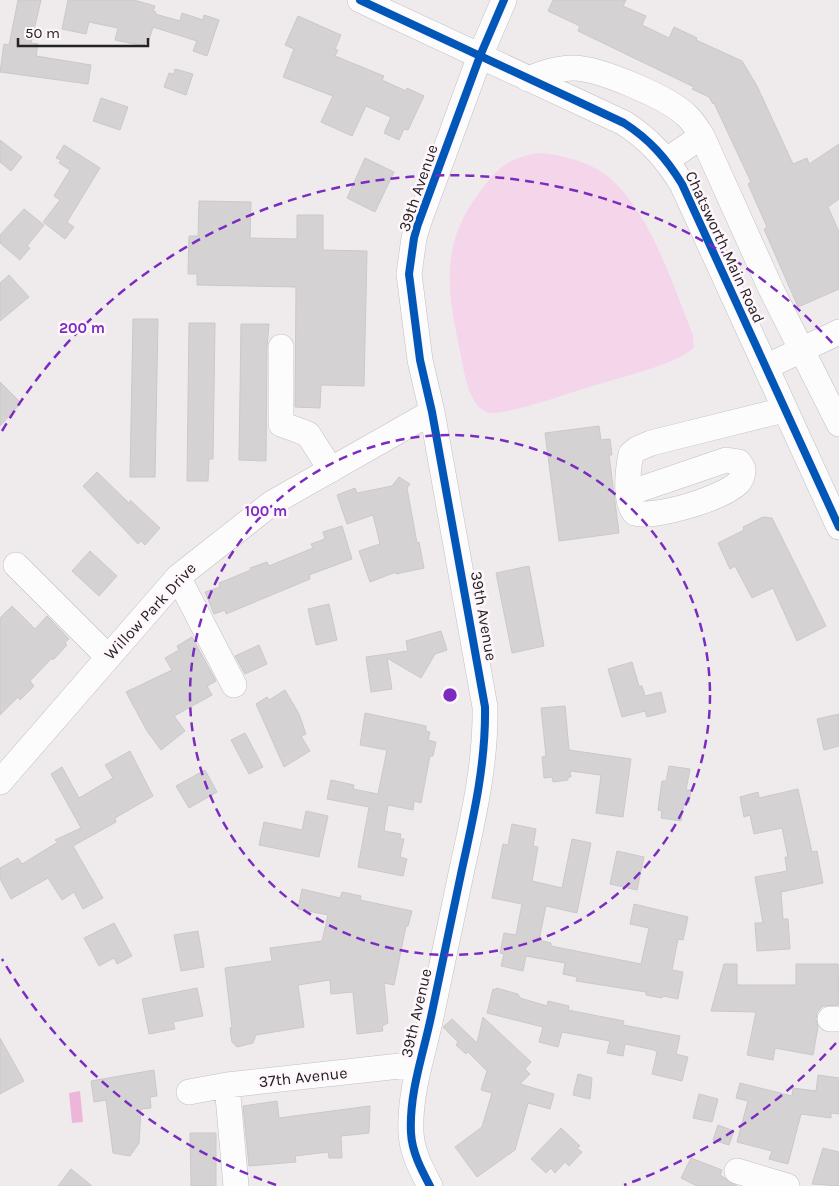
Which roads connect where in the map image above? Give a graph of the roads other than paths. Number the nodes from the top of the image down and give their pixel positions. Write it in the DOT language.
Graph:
graph roads {
  1 [pos="360,0"];
  2 [pos="504,0"];
  3 [pos="480,56"];
  4 [pos="528,78"];
  5 [pos="702,136"];
  6 [pos="667,160"];
  7 [pos="839,332"];
  8 [pos="281,347"];
  9 [pos="802,349"];
  10 [pos="766,367"];
  11 [pos="784,410"];
  12 [pos="432,412"];
  13 [pos="839,424"];
  14 [pos="700,431"];
  15 [pos="709,467"];
  16 [pos="331,470"];
  17 [pos="629,493"];
  18 [pos="839,527"];
  19 [pos="16,565"];
  20 [pos="178,577"];
  21 [pos="108,657"];
  22 [pos="234,685"];
  23 [pos="0,782"];
  24 [pos="418,1064"];
  25 [pos="227,1085"];
  26 [pos="188,1092"];
  27 [pos="737,1171"];
  28 [pos="236,1186"];
  29 [pos="430,1186"];
  30 [pos="787,1186"];
  1 -- 3 [label="street, Chatsworth Main Road"];
  2 -- 3 [label="street, 39th Avenue"];
  3 -- 4 [label="street, Chatsworth Main Road"];
  3 -- 12 [label="street, 39th Avenue"];
  4 -- 5 [label="street"];
  4 -- 6 [label="street, Chatsworth Main Road"];
  5 -- 6 [label="street"];
  5 -- 9 [label="street"];
  6 -- 10 [label="street, Chatsworth Main Road"];
  7 -- 9 [label="street"];
  8 -- 16 [label="street"];
  9 -- 10 [label="street"];
  9 -- 13 [label="street"];
  10 -- 11 [label="street, Chatsworth Main Road"];
  11 -- 14 [label="street"];
  11 -- 18 [label="street, Chatsworth Main Road"];
  12 -- 16 [label="street, Willow Park Drive"];
  12 -- 24 [label="street, 39th Avenue"];
  14 -- 15 [label="street"];
  14 -- 17 [label="street"];
  15 -- 17 [label="street"];
  15 -- 17 [label="street"];
  16 -- 20 [label="street, Willow Park Drive"];
  19 -- 21 [label="street"];
  20 -- 21 [label="street, Willow Park Drive"];
  20 -- 22 [label="street"];
  21 -- 23 [label="street, Willow Park Drive"];
  24 -- 25 [label="street, 37th Avenue"];
  24 -- 29 [label="street, 39th Avenue"];
  25 -- 26 [label="street, 37th Avenue"];
  25 -- 28 [label="street"];
  27 -- 30 [label="street"];
}
